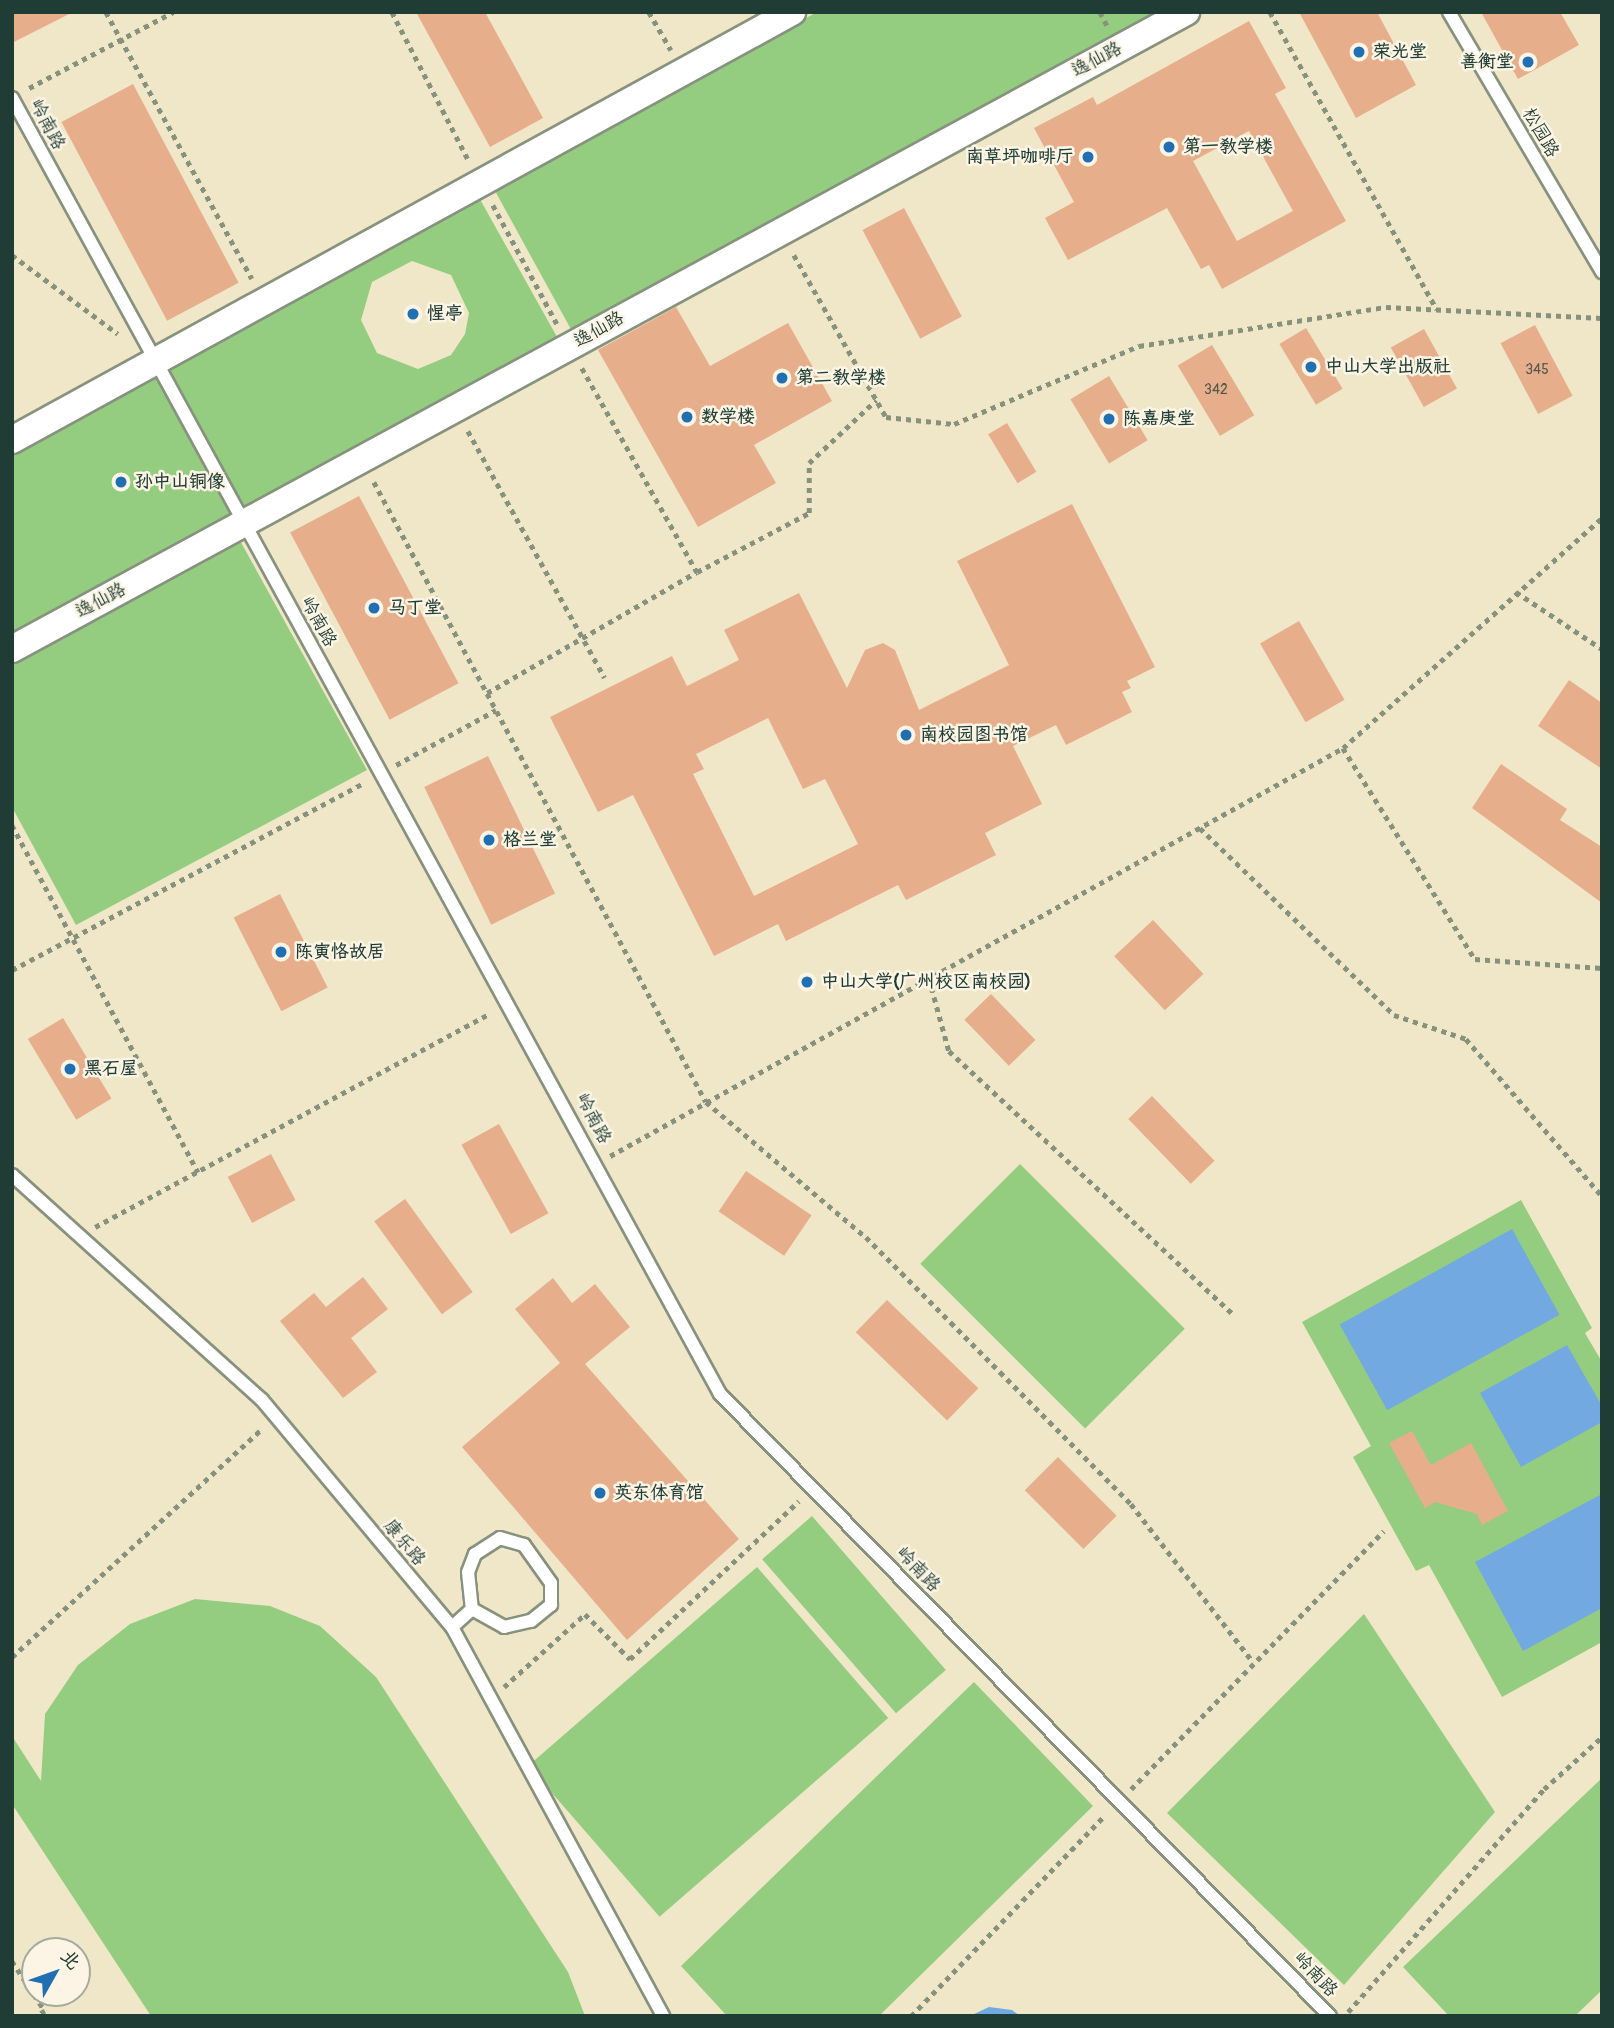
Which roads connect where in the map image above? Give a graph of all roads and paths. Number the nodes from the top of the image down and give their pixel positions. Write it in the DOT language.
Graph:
graph roads {
  1 [pos="107,12"];
  2 [pos="173,12"];
  3 [pos="649,12"];
  4 [pos="792,12"];
  5 [pos="1186,12"];
  6 [pos="1270,12"];
  7 [pos="1449,12"];
  8 [pos="121,39"];
  9 [pos="684,72"];
  10 [pos="24,90"];
  11 [pos="12,98"];
  12 [pos="779,230"];
  13 [pos="12,255"];
  14 [pos="1602,272"];
  15 [pos="264,302"];
  16 [pos="1437,310"];
  17 [pos="1602,318"];
  18 [pos="122,337"];
  19 [pos="155,362"];
  20 [pos="456,408"];
  21 [pos="12,440"];
  22 [pos="362,459"];
  23 [pos="1602,518"];
  24 [pos="243,524"];
  25 [pos="697,572"];
  26 [pos="1516,592"];
  27 [pos="581,635"];
  28 [pos="12,649"];
  29 [pos="1602,649"];
  30 [pos="605,678"];
  31 [pos="487,693"];
  32 [pos="496,710"];
  33 [pos="1343,748"];
  34 [pos="382,773"];
  35 [pos="12,825"];
  36 [pos="1200,828"];
  37 [pos="73,938"];
  38 [pos="1602,968"];
  39 [pos="12,970"];
  40 [pos="929,978"];
  41 [pos="511,1002"];
  42 [pos="706,1102"];
  43 [pos="597,1163"];
  44 [pos="198,1172"];
  45 [pos="12,1175"];
  46 [pos="1602,1196"];
  47 [pos="76,1238"];
  48 [pos="1234,1315"];
  49 [pos="276,1417"];
  50 [pos="813,1489"];
  51 [pos="1384,1531"];
  52 [pos="472,1609"];
  53 [pos="452,1627"];
  54 [pos="12,1647"];
  55 [pos="15,1654"];
  56 [pos="1253,1662"];
  57 [pos="491,1698"];
  58 [pos="1602,1737"];
  59 [pos="1119,1801"];
  60 [pos="12,1961"];
  61 [pos="37,2016"];
  62 [pos="663,2016"];
  63 [pos="911,2016"];
  64 [pos="1331,2016"];
  65 [pos="1346,2016"];
  1 -- 8 [label="path"];
  2 -- 8 [label="path"];
  3 -- 9 [label="path"];
  4 -- 9 [label="street"];
  5 -- 12 [label="street, 逸仙路"];
  6 -- 16 [label="path"];
  7 -- 14 [label="lane, 松园路"];
  8 -- 10 [label="path"];
  8 -- 15 [label="path"];
  9 -- 15 [label="street"];
  11 -- 19 [label="lane, 岭南路"];
  12 -- 16 [label="path"];
  12 -- 20 [label="street, 逸仙路"];
  13 -- 18 [label="path"];
  15 -- 19 [label="street"];
  16 -- 17 [label="path"];
  19 -- 21 [label="street"];
  19 -- 24 [label="lane, 岭南路"];
  20 -- 22 [label="street, 逸仙路"];
  20 -- 27 [label="path"];
  22 -- 24 [label="street, 逸仙路"];
  22 -- 31 [label="path"];
  23 -- 26 [label="path"];
  24 -- 28 [label="street, 逸仙路"];
  24 -- 34 [label="lane, 岭南路"];
  25 -- 27 [label="path"];
  26 -- 29 [label="path"];
  26 -- 33 [label="path"];
  27 -- 30 [label="path"];
  27 -- 31 [label="path"];
  31 -- 32 [label="path"];
  32 -- 34 [label="path"];
  32 -- 42 [label="path"];
  33 -- 36 [label="path"];
  33 -- 38 [label="path"];
  34 -- 37 [label="path"];
  34 -- 41 [label="lane, 岭南路"];
  35 -- 37 [label="path"];
  36 -- 40 [label="path"];
  36 -- 46 [label="path"];
  37 -- 39 [label="path"];
  37 -- 44 [label="path"];
  40 -- 42 [label="path"];
  40 -- 48 [label="path"];
  41 -- 43 [label="lane, 岭南路"];
  41 -- 44 [label="path"];
  42 -- 43 [label="path"];
  42 -- 56 [label="path"];
  43 -- 50 [label="lane, 岭南路"];
  44 -- 47 [label="path"];
  45 -- 47 [label="lane, 康乐路"];
  47 -- 49 [label="lane, 康乐路"];
  49 -- 53 [label="lane, 康乐路"];
  49 -- 55 [label="path"];
  50 -- 57 [label="path"];
  50 -- 59 [label="lane, 岭南路"];
  51 -- 56 [label="path"];
  52 -- 52 [label="lane"];
  52 -- 53 [label="lane"];
  53 -- 57 [label="lane, 康乐路"];
  54 -- 55 [label="path"];
  56 -- 59 [label="path"];
  57 -- 62 [label="lane, 康乐路"];
  58 -- 65 [label="path"];
  59 -- 63 [label="path"];
  59 -- 64 [label="lane, 岭南路"];
  60 -- 61 [label="path"];
}
